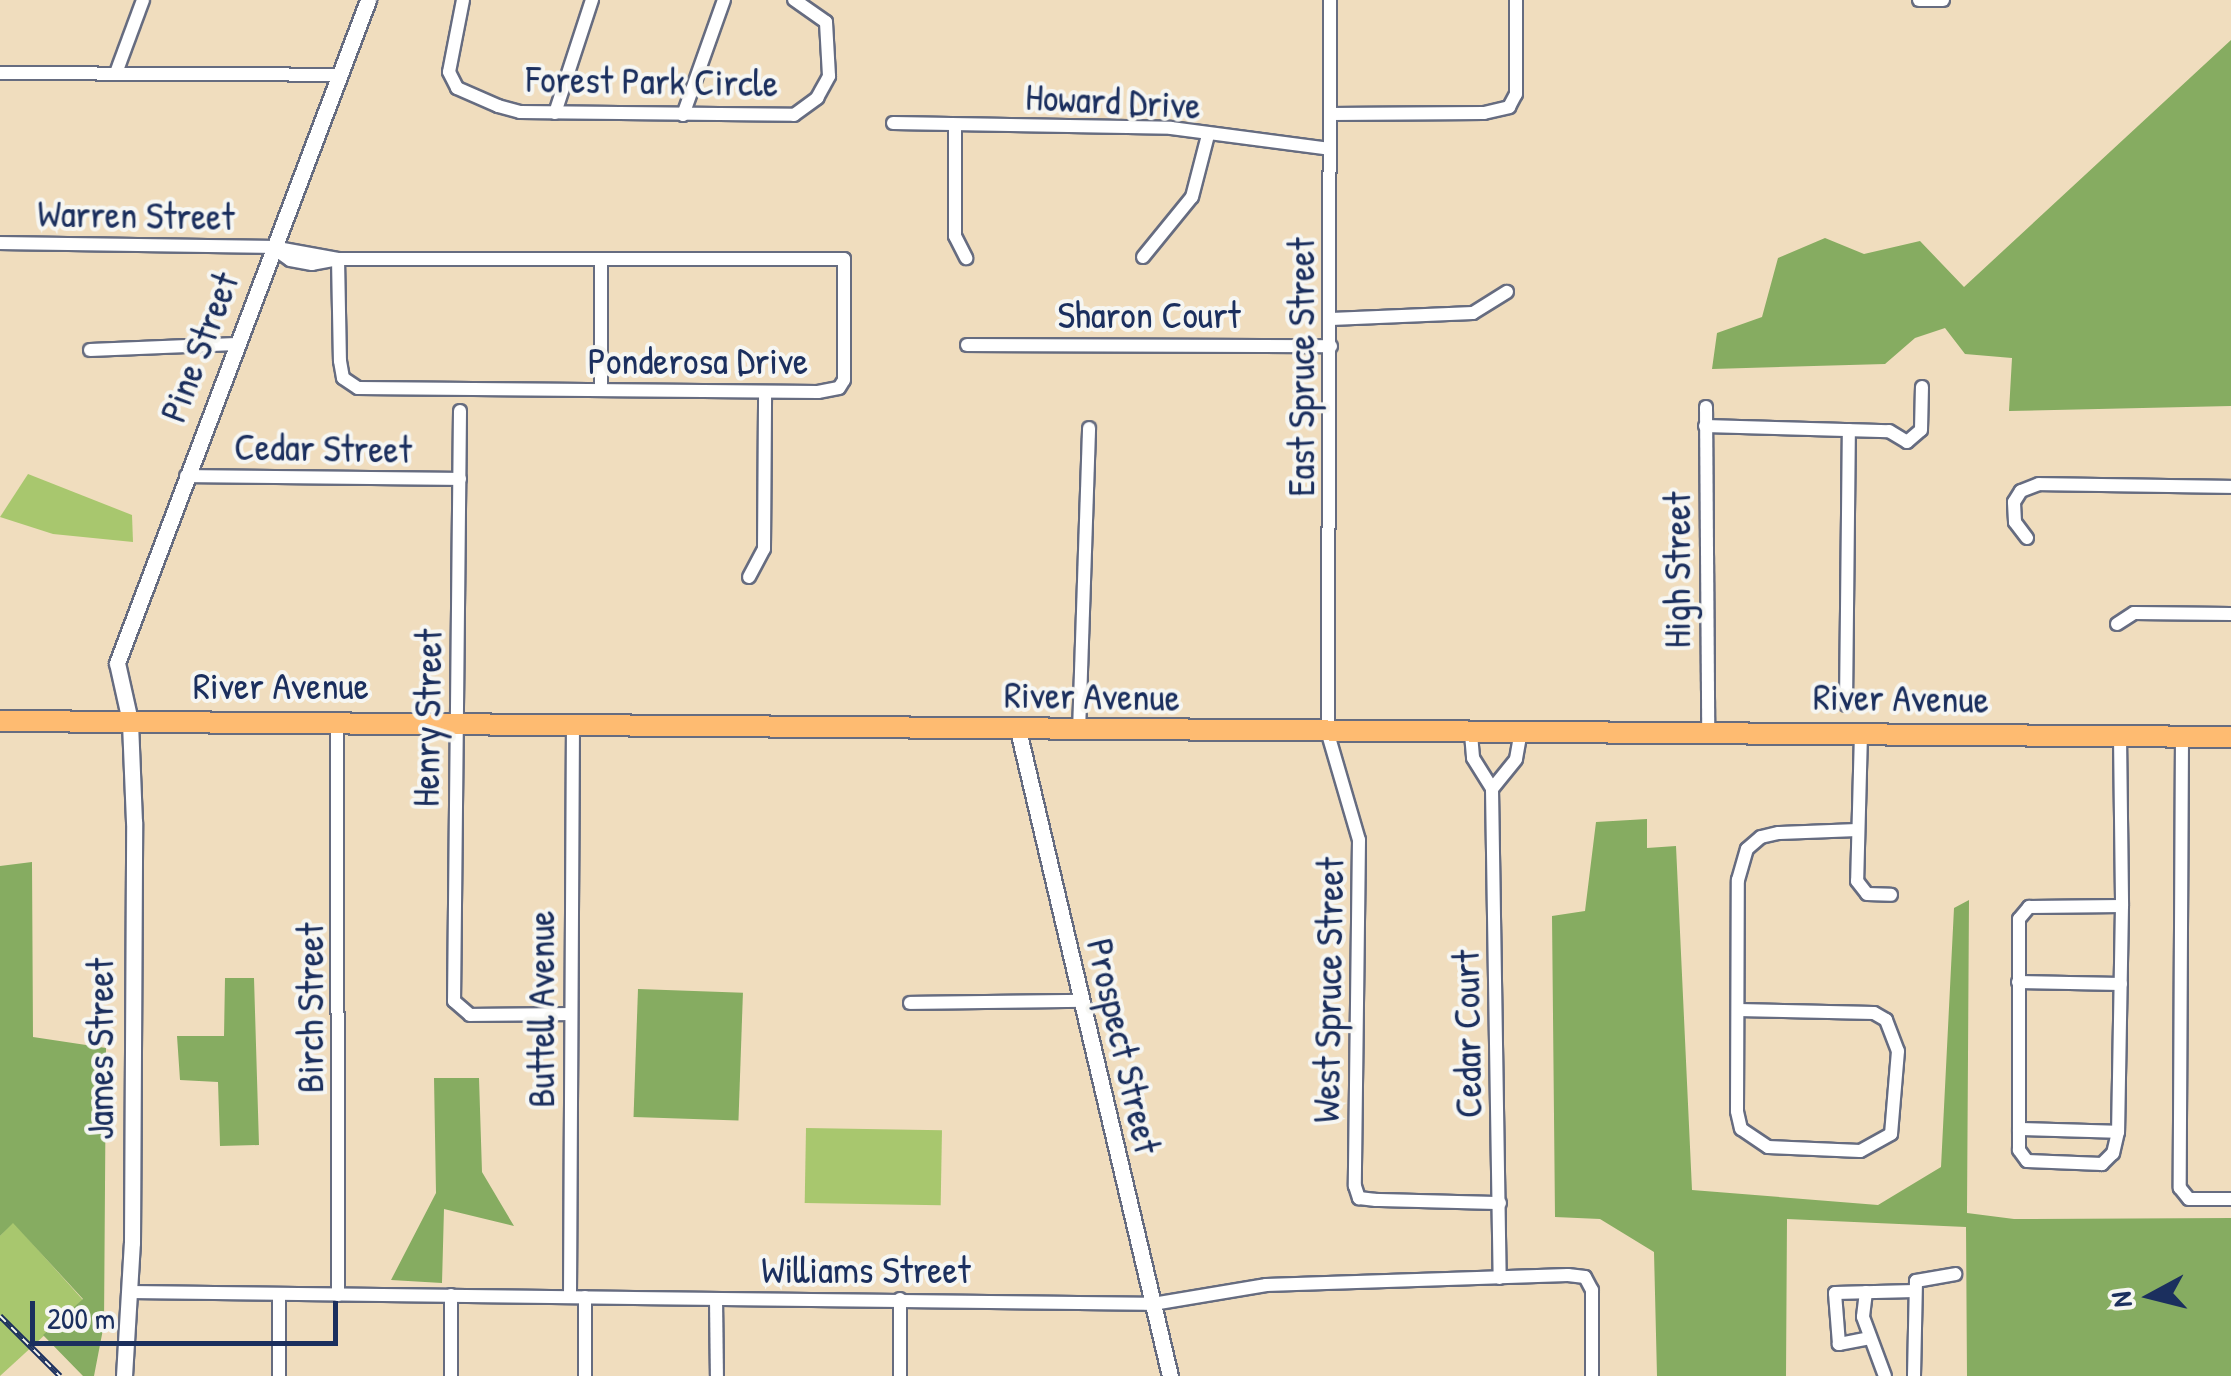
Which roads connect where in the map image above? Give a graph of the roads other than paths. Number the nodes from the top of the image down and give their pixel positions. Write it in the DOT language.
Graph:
graph roads {
  1 [pos="144,0"];
  2 [pos="368,0"];
  3 [pos="463,0"];
  4 [pos="592,0"];
  5 [pos="724,0"];
  6 [pos="794,0"];
  7 [pos="1330,0"];
  8 [pos="1516,0"];
  9 [pos="1919,0"];
  10 [pos="1943,0"];
  11 [pos="0,73"];
  12 [pos="116,73"];
  13 [pos="340,75"];
  14 [pos="556,112"];
  15 [pos="1330,114"];
  16 [pos="683,115"];
  17 [pos="893,123"];
  18 [pos="954,127"];
  19 [pos="1208,135"];
  20 [pos="1330,149"];
  21 [pos="0,243"];
  22 [pos="272,247"];
  23 [pos="1142,257"];
  24 [pos="966,258"];
  25 [pos="338,259"];
  26 [pos="601,260"];
  27 [pos="1507,292"];
  28 [pos="1331,319"];
  29 [pos="236,344"];
  30 [pos="967,345"];
  31 [pos="1331,346"];
  32 [pos="90,350"];
  33 [pos="1922,387"];
  34 [pos="601,390"];
  35 [pos="766,392"];
  36 [pos="1706,407"];
  37 [pos="460,411"];
  38 [pos="1706,426"];
  39 [pos="1089,428"];
  40 [pos="1848,430"];
  41 [pos="186,476"];
  42 [pos="460,480"];
  43 [pos="2231,486"];
  44 [pos="2027,538"];
  45 [pos="749,577"];
  46 [pos="2231,614"];
  47 [pos="2117,624"];
  48 [pos="1846,706"];
  49 [pos="0,720"];
  50 [pos="130,721"];
  51 [pos="337,722"];
  52 [pos="456,722"];
  53 [pos="573,723"];
  54 [pos="1018,730"];
  55 [pos="1080,732"];
  56 [pos="1708,732"];
  57 [pos="1861,732"];
  58 [pos="1328,734"];
  59 [pos="1472,734"];
  60 [pos="1520,736"];
  61 [pos="2120,736"];
  62 [pos="2182,737"];
  63 [pos="2231,737"];
  64 [pos="1492,789"];
  65 [pos="1858,830"];
  66 [pos="1891,895"];
  67 [pos="2122,906"];
  68 [pos="2018,982"];
  69 [pos="2120,984"];
  70 [pos="1081,1001"];
  71 [pos="910,1003"];
  72 [pos="1738,1010"];
  73 [pos="570,1014"];
  74 [pos="2018,1129"];
  75 [pos="2118,1132"];
  76 [pos="2231,1199"];
  77 [pos="1500,1203"];
  78 [pos="1955,1274"];
  79 [pos="1500,1278"];
  80 [pos="1915,1291"];
  81 [pos="130,1292"];
  82 [pos="1866,1292"];
  83 [pos="278,1294"];
  84 [pos="338,1295"];
  85 [pos="452,1295"];
  86 [pos="578,1296"];
  87 [pos="716,1299"];
  88 [pos="900,1300"];
  89 [pos="1153,1304"];
  90 [pos="1870,1338"];
  91 [pos="124,1376"];
  92 [pos="280,1376"];
  93 [pos="451,1376"];
  94 [pos="585,1376"];
  95 [pos="717,1376"];
  96 [pos="900,1376"];
  97 [pos="1170,1376"];
  98 [pos="1592,1376"];
  99 [pos="1885,1376"];
  100 [pos="1914,1376"];
  1 -- 12 [label="street"];
  2 -- 13 [label="street, Pine Street"];
  3 -- 14 [label="street, Forest Park Circle"];
  4 -- 14 [label="street"];
  5 -- 16 [label="street"];
  6 -- 16 [label="street, Forest Park Circle"];
  7 -- 15 [label="street, East Spruce Street"];
  8 -- 15 [label="street"];
  9 -- 10 [label="street"];
  11 -- 12 [label="street"];
  12 -- 13 [label="street"];
  13 -- 22 [label="street, Pine Street"];
  14 -- 16 [label="street, Forest Park Circle"];
  15 -- 20 [label="street, East Spruce Street"];
  17 -- 18 [label="street, Howard Drive"];
  18 -- 19 [label="street, Howard Drive"];
  18 -- 24 [label="street"];
  19 -- 20 [label="street, Howard Drive"];
  19 -- 23 [label="street"];
  20 -- 28 [label="street, East Spruce Street"];
  21 -- 22 [label="street, Warren Street"];
  22 -- 25 [label="street, Ponderosa Drive"];
  22 -- 29 [label="street, Pine Street"];
  25 -- 26 [label="street, Ponderosa Drive"];
  25 -- 34 [label="street, Ponderosa Drive"];
  26 -- 34 [label="street"];
  26 -- 35 [label="street, Ponderosa Drive"];
  27 -- 28 [label="street"];
  28 -- 31 [label="street, East Spruce Street"];
  29 -- 32 [label="street"];
  29 -- 41 [label="street, Pine Street"];
  30 -- 31 [label="street, Sharon Court"];
  31 -- 58 [label="street, East Spruce Street"];
  33 -- 40 [label="street"];
  34 -- 35 [label="street, Ponderosa Drive"];
  35 -- 45 [label="street"];
  36 -- 38 [label="street, High Street"];
  37 -- 42 [label="street, Henry Street"];
  38 -- 40 [label="street"];
  38 -- 56 [label="street, High Street"];
  39 -- 55 [label="street"];
  40 -- 48 [label="street"];
  41 -- 42 [label="street, Cedar Street"];
  41 -- 50 [label="street, Pine Street"];
  42 -- 52 [label="street, Henry Street"];
  43 -- 44 [label="street"];
  46 -- 47 [label="street"];
  49 -- 50 [label="highway, River Avenue"];
  50 -- 51 [label="highway, River Avenue"];
  50 -- 81 [label="street, James Street"];
  51 -- 52 [label="highway, River Avenue"];
  51 -- 84 [label="street, Birch Street"];
  52 -- 53 [label="highway, River Avenue"];
  52 -- 73 [label="street, Henry Street"];
  53 -- 54 [label="highway, River Avenue"];
  53 -- 73 [label="street, Buttell Avenue"];
  54 -- 55 [label="highway, River Avenue"];
  54 -- 70 [label="street, Prospect Street"];
  55 -- 58 [label="highway, River Avenue"];
  56 -- 57 [label="highway, River Avenue"];
  56 -- 60 [label="highway, River Avenue"];
  57 -- 61 [label="highway, River Avenue"];
  57 -- 65 [label="street"];
  58 -- 59 [label="highway, River Avenue"];
  58 -- 77 [label="street, West Spruce Street"];
  59 -- 60 [label="highway, River Avenue"];
  59 -- 64 [label="street, Cedar Court"];
  60 -- 64 [label="street"];
  61 -- 62 [label="highway, River Avenue"];
  61 -- 67 [label="street"];
  62 -- 63 [label="highway, River Avenue"];
  62 -- 76 [label="street"];
  64 -- 77 [label="street, Cedar Court"];
  65 -- 66 [label="street"];
  65 -- 72 [label="street"];
  67 -- 68 [label="street"];
  67 -- 69 [label="street"];
  68 -- 69 [label="street"];
  68 -- 74 [label="street"];
  69 -- 75 [label="street"];
  70 -- 71 [label="street"];
  70 -- 89 [label="street, Prospect Street"];
  72 -- 72 [label="street"];
  73 -- 86 [label="street, Buttell Avenue"];
  74 -- 75 [label="street"];
  74 -- 75 [label="street"];
  77 -- 79 [label="street, Cedar Court"];
  78 -- 80 [label="street"];
  79 -- 89 [label="street, Williams Street"];
  79 -- 98 [label="street, Williams Street"];
  80 -- 82 [label="street"];
  80 -- 100 [label="street"];
  81 -- 83 [label="street, Williams Street"];
  81 -- 91 [label="street, James Street"];
  82 -- 90 [label="street"];
  82 -- 90 [label="street"];
  83 -- 84 [label="street, Williams Street"];
  83 -- 92 [label="street"];
  84 -- 85 [label="street, Williams Street"];
  85 -- 86 [label="street, Williams Street"];
  85 -- 93 [label="street"];
  86 -- 87 [label="street, Williams Street"];
  86 -- 94 [label="street, Buttell Avenue"];
  87 -- 88 [label="street, Williams Street"];
  87 -- 95 [label="street"];
  88 -- 89 [label="street, Williams Street"];
  88 -- 96 [label="street"];
  89 -- 97 [label="street, Prospect Street"];
  90 -- 99 [label="street"];
}
